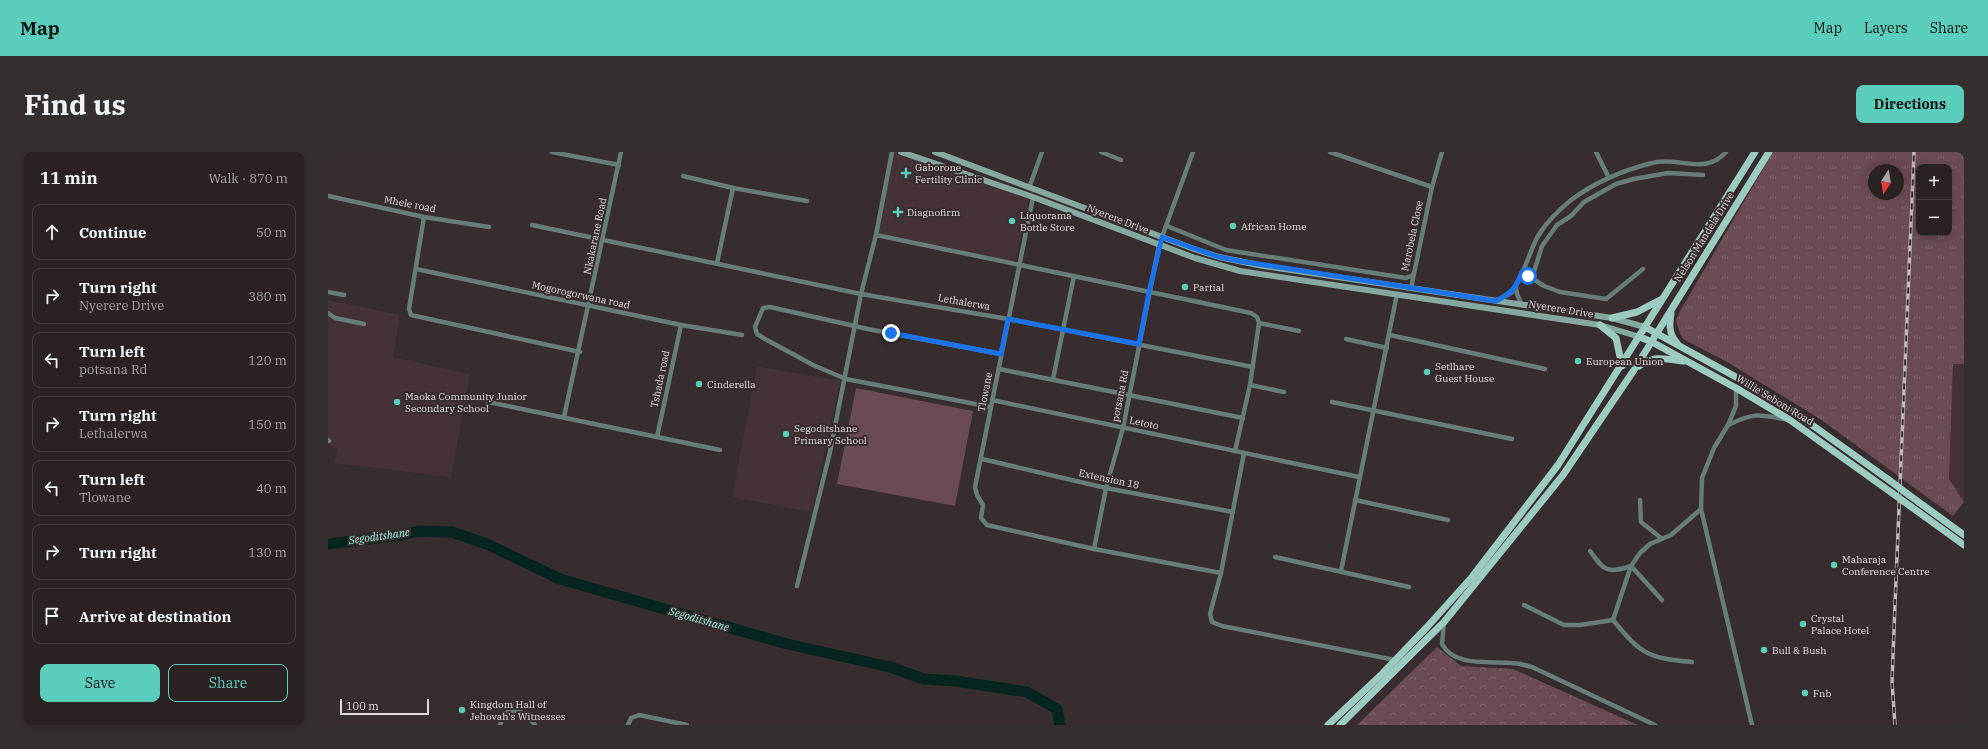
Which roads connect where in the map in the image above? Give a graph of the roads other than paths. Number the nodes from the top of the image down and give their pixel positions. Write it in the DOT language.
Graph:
graph roads {
  1 [pos="552,152"];
  2 [pos="622,152"];
  3 [pos="892,152"];
  4 [pos="901,152"];
  5 [pos="935,152"];
  6 [pos="1042,152"];
  7 [pos="1101,152"];
  8 [pos="1193,152"];
  9 [pos="1330,152"];
  10 [pos="1442,152"];
  11 [pos="1596,152"];
  12 [pos="1726,152"];
  13 [pos="1756,152"];
  14 [pos="1769,152"];
  15 [pos="1121,160"];
  16 [pos="619,165"];
  17 [pos="1703,175"];
  18 [pos="683,176"];
  19 [pos="1609,178"];
  20 [pos="733,188"];
  21 [pos="1029,188"];
  22 [pos="1432,188"];
  23 [pos="328,196"];
  24 [pos="1033,197"];
  25 [pos="807,201"];
  26 [pos="424,217"];
  27 [pos="532,225"];
  28 [pos="489,226"];
  29 [pos="1167,226"];
  30 [pos="876,235"];
  31 [pos="1162,237"];
  32 [pos="603,240"];
  33 [pos="1160,245"];
  34 [pos="717,263"];
  35 [pos="1019,264"];
  36 [pos="416,269"];
  37 [pos="1643,269"];
  38 [pos="1522,272"];
  39 [pos="1413,275"];
  40 [pos="1074,276"];
  41 [pos="1532,278"];
  42 [pos="1516,287"];
  43 [pos="1410,288"];
  44 [pos="328,292"];
  45 [pos="1149,292"];
  46 [pos="861,294"];
  47 [pos="1397,294"];
  48 [pos="344,295"];
  49 [pos="1661,300"];
  50 [pos="1496,301"];
  51 [pos="1522,305"];
  52 [pos="590,306"];
  53 [pos="1672,310"];
  54 [pos="328,313"];
  55 [pos="1612,318"];
  56 [pos="1008,319"];
  57 [pos="1258,323"];
  58 [pos="364,324"];
  59 [pos="681,325"];
  60 [pos="1600,325"];
  61 [pos="855,326"];
  62 [pos="1645,327"];
  63 [pos="1064,330"];
  64 [pos="1299,331"];
  65 [pos="1657,333"];
  66 [pos="1390,335"];
  67 [pos="742,336"];
  68 [pos="1640,337"];
  69 [pos="1346,339"];
  70 [pos="1652,342"];
  71 [pos="1139,344"];
  72 [pos="1386,348"];
  73 [pos="580,352"];
  74 [pos="1692,353"];
  75 [pos="1001,354"];
  76 [pos="1688,362"];
  77 [pos="1622,366"];
  78 [pos="1253,367"];
  79 [pos="999,369"];
  80 [pos="1545,369"];
  81 [pos="1634,370"];
  82 [pos="846,378"];
  83 [pos="1053,379"];
  84 [pos="1250,385"];
  85 [pos="1736,388"];
  86 [pos="1284,392"];
  87 [pos="1129,395"];
  88 [pos="992,400"];
  89 [pos="488,402"];
  90 [pos="1332,402"];
  91 [pos="991,407"];
  92 [pos="1373,411"];
  93 [pos="564,417"];
  94 [pos="1243,418"];
  95 [pos="1790,420"];
  96 [pos="1728,425"];
  97 [pos="1123,428"];
  98 [pos="657,437"];
  99 [pos="1512,439"];
  100 [pos="720,450"];
  101 [pos="1236,452"];
  102 [pos="1244,454"];
  103 [pos="982,459"];
  104 [pos="1359,477"];
  105 [pos="1106,488"];
  106 [pos="1354,500"];
  107 [pos="1640,500"];
  108 [pos="1701,509"];
  109 [pos="1233,512"];
  110 [pos="1448,520"];
  111 [pos="1964,535"];
  112 [pos="1661,538"];
  113 [pos="1964,546"];
  114 [pos="1094,549"];
  115 [pos="1590,551"];
  116 [pos="1275,557"];
  117 [pos="1632,566"];
  118 [pos="1340,571"];
  119 [pos="1221,573"];
  120 [pos="797,586"];
  121 [pos="1410,587"];
  122 [pos="1662,600"];
  123 [pos="1524,605"];
  124 [pos="1613,620"];
  125 [pos="1444,622"];
  126 [pos="1395,660"];
  127 [pos="1692,662"];
  128 [pos="500,725"];
  129 [pos="535,725"];
  130 [pos="628,725"];
  131 [pos="687,725"];
  132 [pos="1328,725"];
  133 [pos="1340,725"];
  134 [pos="1655,725"];
  135 [pos="1752,725"];
  1 -- 16 [label="street"];
  2 -- 16 [label="street, Nkakarane Road"];
  3 -- 30 [label="street"];
  4 -- 24 [label="main road, Nyerere Drive"];
  5 -- 21 [label="main road, Nyerere Drive"];
  6 -- 21 [label="street"];
  7 -- 15 [label="street"];
  8 -- 29 [label="street, potsana Rd"];
  9 -- 22 [label="street"];
  10 -- 22 [label="street, Marobela Close"];
  11 -- 19 [label="street"];
  12 -- 19 [label="street"];
  13 -- 49 [label="main road, Nelson Mandela Drive"];
  14 -- 53 [label="main road, Nelson Mandela Drive"];
  16 -- 32 [label="street, Nkakarane Road"];
  17 -- 41 [label="street"];
  18 -- 20 [label="street"];
  19 -- 38 [label="street"];
  20 -- 25 [label="street"];
  20 -- 34 [label="street"];
  21 -- 31 [label="main road, Nyerere Drive"];
  22 -- 39 [label="street, Marobela Close"];
  23 -- 26 [label="street, Mhele road"];
  24 -- 33 [label="main road, Nyerere Drive"];
  24 -- 35 [label="street, Tlowane"];
  26 -- 28 [label="street, Mhele road"];
  26 -- 36 [label="street"];
  27 -- 32 [label="street, Lethalerwa"];
  29 -- 31 [label="street, potsana Rd"];
  29 -- 39 [label="street"];
  30 -- 35 [label="street"];
  30 -- 46 [label="street"];
  31 -- 33 [label="street, potsana Rd"];
  31 -- 43 [label="main road, Nyerere Drive"];
  32 -- 34 [label="street, Lethalerwa"];
  32 -- 52 [label="street, Nkakarane Road"];
  33 -- 45 [label="street, potsana Rd"];
  33 -- 47 [label="main road, Nyerere Drive"];
  34 -- 46 [label="street, Lethalerwa"];
  35 -- 40 [label="street"];
  35 -- 56 [label="street, Tlowane"];
  36 -- 52 [label="street, Mogorogorwana road"];
  36 -- 73 [label="street"];
  37 -- 41 [label="street"];
  38 -- 41 [label="street"];
  38 -- 42 [label="street"];
  39 -- 43 [label="street, Marobela Close"];
  40 -- 45 [label="street"];
  40 -- 63 [label="street"];
  42 -- 50 [label="street"];
  42 -- 51 [label="street"];
  43 -- 50 [label="main road, Nyerere Drive"];
  44 -- 48 [label="street"];
  45 -- 57 [label="street"];
  45 -- 71 [label="street, potsana Rd"];
  46 -- 56 [label="street, Lethalerwa"];
  46 -- 61 [label="street"];
  47 -- 60 [label="main road, Nyerere Drive"];
  47 -- 66 [label="street"];
  49 -- 55 [label="main road"];
  49 -- 62 [label="main road, Nelson Mandela Drive"];
  50 -- 51 [label="main road, Nyerere Drive"];
  51 -- 55 [label="main road, Nyerere Drive"];
  52 -- 59 [label="street, Mogorogorwana road"];
  52 -- 73 [label="street, Nkakarane Road"];
  53 -- 65 [label="main road, Nelson Mandela Drive"];
  53 -- 74 [label="main road"];
  54 -- 58 [label="street"];
  55 -- 62 [label="main road, Nyerere Drive"];
  56 -- 63 [label="street, Lethalerwa"];
  56 -- 75 [label="street, Tlowane"];
  57 -- 64 [label="street"];
  57 -- 78 [label="street"];
  59 -- 67 [label="street, Mogorogorwana road"];
  59 -- 98 [label="street, Tshada road"];
  60 -- 68 [label="main road, Nyerere Drive"];
  60 -- 77 [label="main road"];
  61 -- 75 [label="street"];
  61 -- 82 [label="street"];
  61 -- 82 [label="street"];
  62 -- 65 [label="main road, Willie Seboni Road"];
  62 -- 68 [label="main road, Nelson Mandela Drive"];
  63 -- 71 [label="street, Lethalerwa"];
  63 -- 83 [label="street"];
  65 -- 70 [label="main road, Nelson Mandela Drive"];
  65 -- 74 [label="main road, Willie Seboni Road"];
  66 -- 72 [label="street"];
  66 -- 80 [label="street"];
  68 -- 70 [label="main road, Willie Seboni Road"];
  68 -- 77 [label="main road, Nelson Mandela Drive"];
  69 -- 72 [label="street"];
  70 -- 76 [label="main road, Willie Seboni Road"];
  70 -- 81 [label="main road, Nelson Mandela Drive"];
  71 -- 78 [label="street, Lethalerwa"];
  71 -- 87 [label="street, potsana Rd"];
  72 -- 92 [label="street"];
  73 -- 93 [label="street, Nkakarane Road"];
  74 -- 111 [label="main road, Willie Seboni Road, bridge"];
  75 -- 79 [label="street, Tlowane"];
  76 -- 81 [label="main road"];
  76 -- 85 [label="main road, Willie Seboni Road"];
  77 -- 126 [label="main road, Nelson Mandela Drive"];
  78 -- 84 [label="street"];
  79 -- 83 [label="street"];
  79 -- 88 [label="street, Tlowane"];
  81 -- 125 [label="main road, Nelson Mandela Drive"];
  82 -- 91 [label="street"];
  82 -- 120 [label="street"];
  83 -- 87 [label="street"];
  84 -- 86 [label="street"];
  84 -- 94 [label="street"];
  85 -- 95 [label="main road, Willie Seboni Road"];
  85 -- 96 [label="street"];
  87 -- 94 [label="street"];
  87 -- 97 [label="street, potsana Rd"];
  88 -- 91 [label="street, Tlowane"];
  88 -- 97 [label="street, Letoto"];
  89 -- 93 [label="street"];
  90 -- 92 [label="street"];
  91 -- 103 [label="street, Tlowane"];
  92 -- 99 [label="street"];
  92 -- 104 [label="street"];
  93 -- 98 [label="street"];
  94 -- 101 [label="street"];
  95 -- 96 [label="street"];
  95 -- 113 [label="main road, Willie Seboni Road, bridge"];
  96 -- 108 [label="street"];
  97 -- 101 [label="street, Letoto"];
  97 -- 105 [label="street, potsana Rd"];
  98 -- 100 [label="street"];
  101 -- 102 [label="street, Letoto"];
  102 -- 104 [label="street, Letoto"];
  102 -- 109 [label="street"];
  103 -- 105 [label="street, Extension 18"];
  103 -- 114 [label="street, Tlowane"];
  104 -- 106 [label="street"];
  105 -- 109 [label="street, Extension 18"];
  105 -- 114 [label="street, potsana Rd"];
  106 -- 110 [label="street"];
  106 -- 118 [label="street"];
  107 -- 112 [label="street"];
  108 -- 112 [label="street"];
  108 -- 135 [label="street"];
  109 -- 119 [label="street"];
  112 -- 117 [label="street"];
  114 -- 119 [label="street"];
  115 -- 117 [label="street"];
  116 -- 118 [label="street"];
  117 -- 122 [label="street"];
  117 -- 124 [label="street"];
  118 -- 121 [label="street"];
  119 -- 126 [label="street"];
  123 -- 124 [label="street"];
  124 -- 127 [label="street"];
  125 -- 133 [label="main road, Nelson Mandela Drive"];
  125 -- 134 [label="street"];
  126 -- 132 [label="main road, Nelson Mandela Drive"];
  128 -- 129 [label="street"];
  130 -- 131 [label="street"];
}
